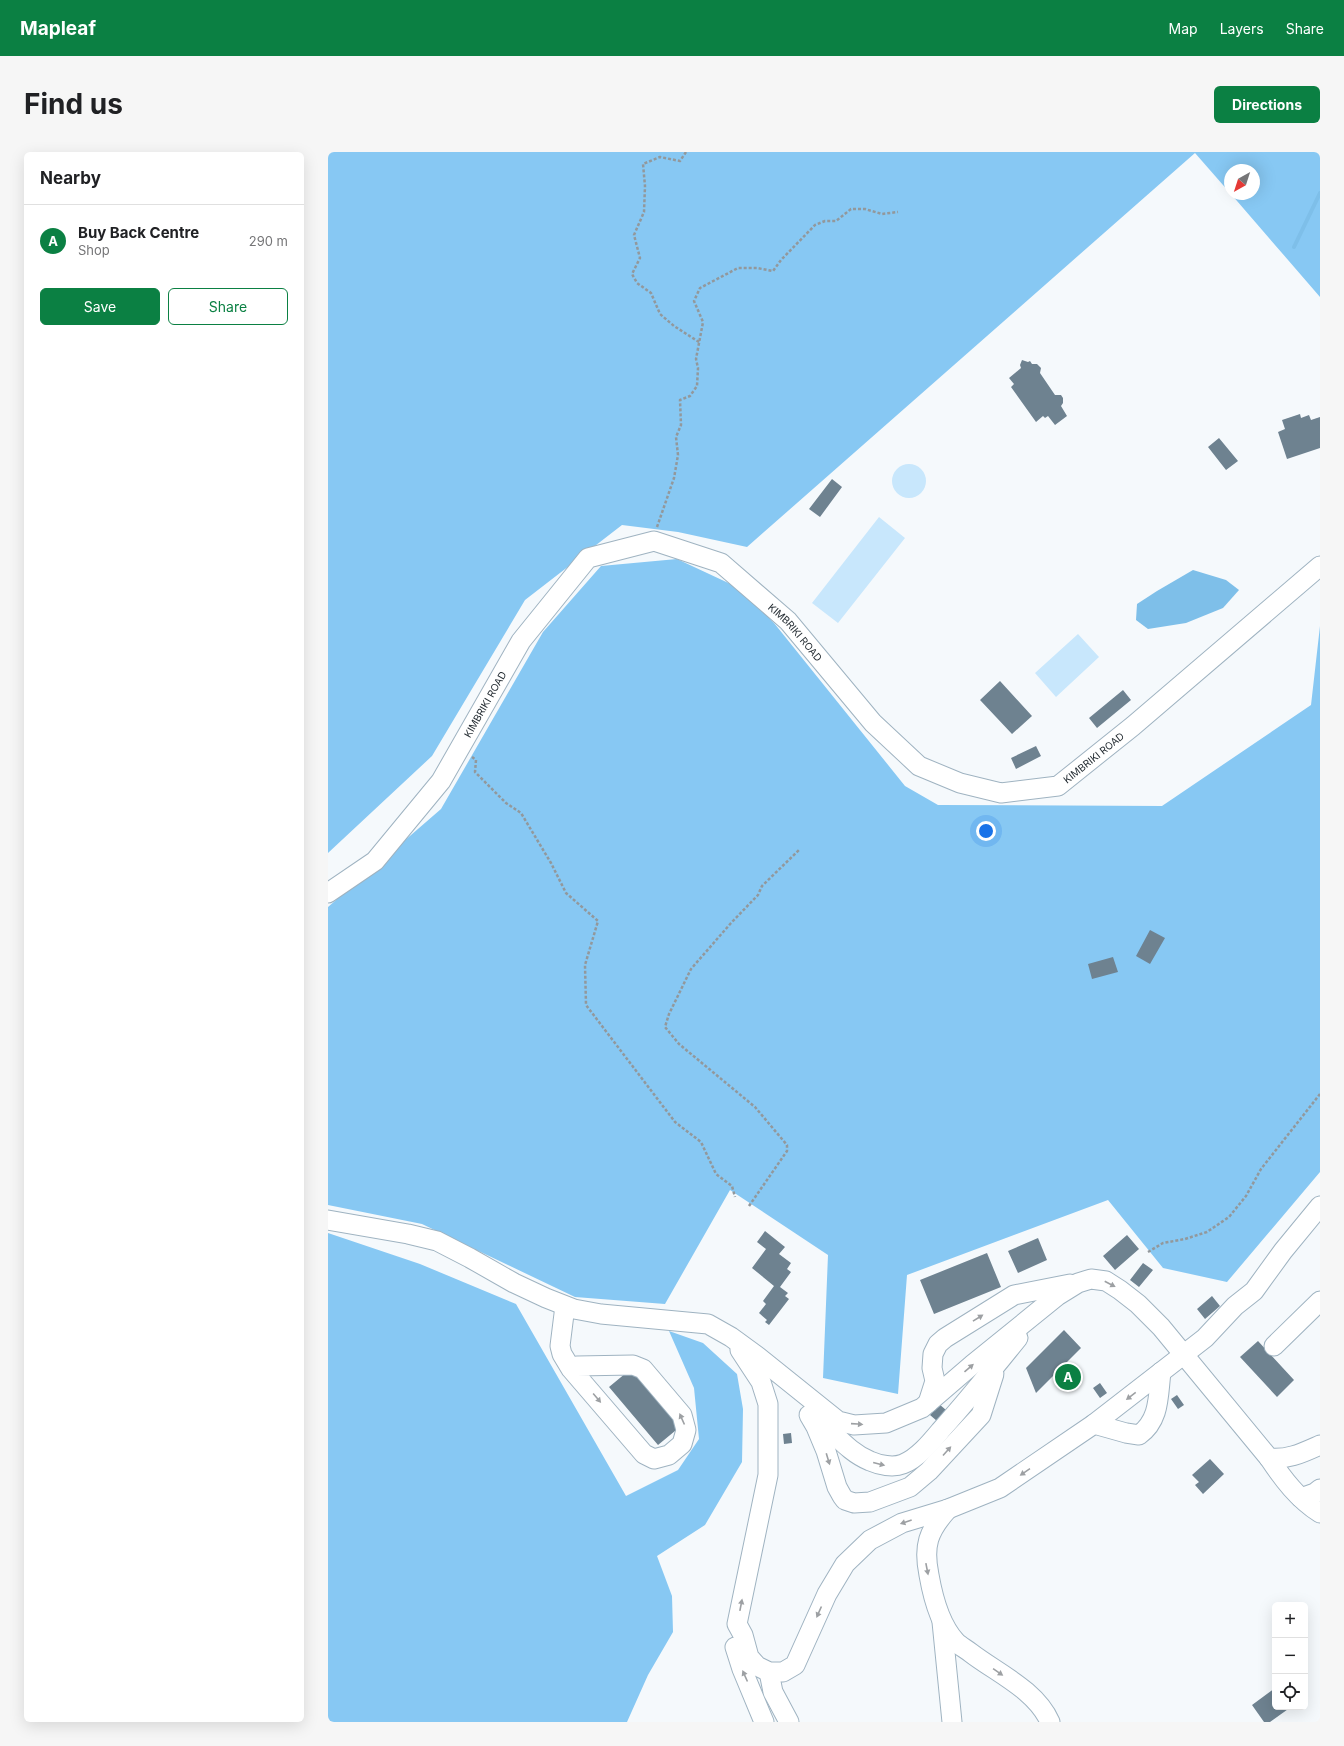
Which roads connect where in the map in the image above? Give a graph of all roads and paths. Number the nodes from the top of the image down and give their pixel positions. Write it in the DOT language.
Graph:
graph roads {
  1 [pos="686,152"];
  2 [pos="898,212"];
  3 [pos="699,342"];
  4 [pos="654,541"];
  5 [pos="1320,566"];
  6 [pos="461,748"];
  7 [pos="799,850"];
  8 [pos="328,893"];
  9 [pos="1320,1094"];
  10 [pos="735,1197"];
  11 [pos="749,1206"];
  12 [pos="1320,1206"];
  13 [pos="328,1220"];
  14 [pos="1148,1252"];
  15 [pos="1078,1283"];
  16 [pos="1320,1301"];
  17 [pos="566,1306"];
  18 [pos="1041,1309"];
  19 [pos="1274,1346"];
  20 [pos="1183,1354"];
  21 [pos="751,1356"];
  22 [pos="997,1364"];
  23 [pos="571,1369"];
  24 [pos="1161,1372"];
  25 [pos="928,1403"];
  26 [pos="806,1411"];
  27 [pos="1094,1424"];
  28 [pos="1320,1445"];
  29 [pos="1269,1458"];
  30 [pos="1320,1489"];
  31 [pos="1301,1498"];
  32 [pos="948,1509"];
  33 [pos="1320,1513"];
  34 [pos="755,1538"];
  35 [pos="942,1621"];
  36 [pos="737,1624"];
  37 [pos="769,1672"];
  38 [pos="772,1692"];
  39 [pos="755,1699"];
  40 [pos="764,1722"];
  41 [pos="789,1722"];
  42 [pos="952,1722"];
  43 [pos="1050,1722"];
  1 -- 3 [label="path"];
  2 -- 3 [label="path"];
  3 -- 4 [label="path"];
  4 -- 5 [label="street, KIMBRIKI ROAD"];
  4 -- 6 [label="street, KIMBRIKI ROAD"];
  6 -- 8 [label="street, KIMBRIKI ROAD"];
  6 -- 10 [label="path"];
  7 -- 11 [label="path"];
  9 -- 14 [label="path"];
  12 -- 20 [label="street"];
  13 -- 17 [label="street"];
  15 -- 18 [label="street"];
  15 -- 20 [label="street, one-way"];
  25 -- 15 [label="street, one-way"];
  16 -- 19 [label="street"];
  17 -- 21 [label="street"];
  17 -- 23 [label="street"];
  18 -- 22 [label="street"];
  25 -- 18 [label="street, one-way"];
  20 -- 24 [label="street"];
  20 -- 29 [label="street"];
  21 -- 25 [label="street, one-way"];
  21 -- 26 [label="street"];
  21 -- 34 [label="street"];
  21 -- 34 [label="street"];
  26 -- 22 [label="street, one-way"];
  26 -- 22 [label="street, one-way"];
  23 -- 23 [label="street, one-way"];
  24 -- 27 [label="street, one-way"];
  24 -- 27 [label="street"];
  27 -- 32 [label="street, one-way"];
  28 -- 29 [label="street"];
  29 -- 31 [label="street"];
  30 -- 31 [label="street"];
  31 -- 33 [label="street"];
  32 -- 35 [label="street, one-way"];
  32 -- 37 [label="street, one-way"];
  36 -- 34 [label="street, one-way"];
  35 -- 42 [label="street"];
  35 -- 43 [label="street, one-way"];
  36 -- 37 [label="street"];
  39 -- 36 [label="street, one-way"];
  37 -- 38 [label="street"];
  38 -- 39 [label="street"];
  38 -- 41 [label="street"];
  39 -- 40 [label="street"];
}
